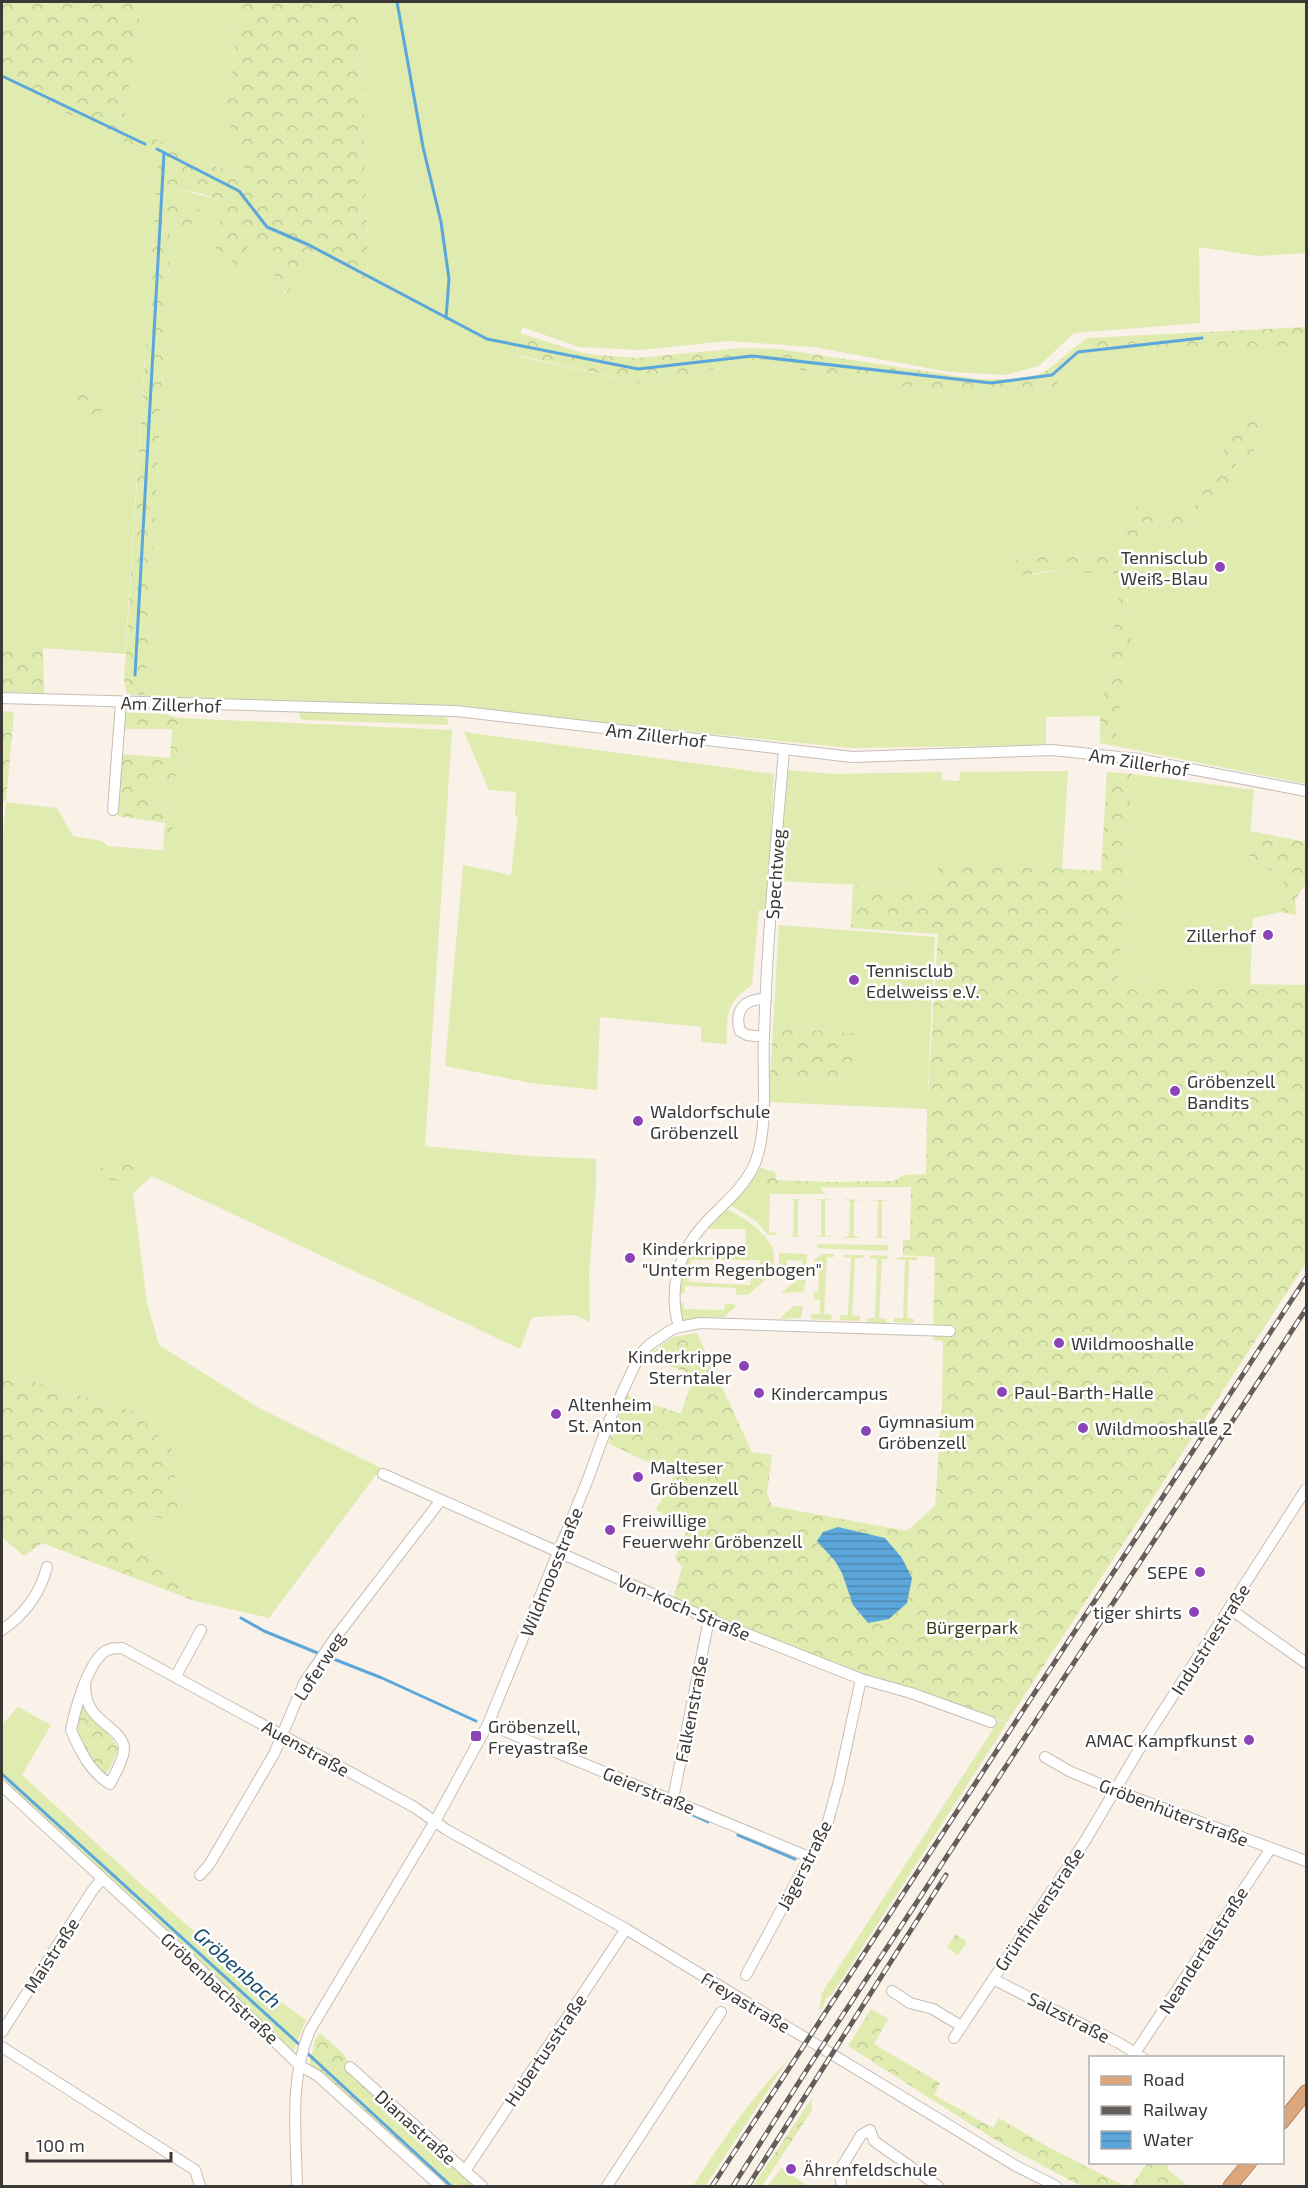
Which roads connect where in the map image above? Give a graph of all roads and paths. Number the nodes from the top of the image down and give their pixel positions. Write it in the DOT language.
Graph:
graph roads {
  1 [pos="2,698"];
  2 [pos="121,702"];
  3 [pos="784,750"];
  4 [pos="1306,791"];
  5 [pos="113,810"];
  6 [pos="765,999"];
  7 [pos="764,1037"];
  8 [pos="679,1327"];
  9 [pos="950,1331"];
  10 [pos="383,1474"];
  11 [pos="1306,1489"];
  12 [pos="441,1500"];
  13 [pos="558,1552"];
  14 [pos="47,1567"];
  15 [pos="1230,1609"];
  16 [pos="709,1620"];
  17 [pos="2,1630"];
  18 [pos="201,1630"];
  19 [pos="1306,1663"];
  20 [pos="176,1676"];
  21 [pos="861,1679"];
  22 [pos="85,1682"];
  23 [pos="992,1722"];
  24 [pos="488,1724"];
  25 [pos="282,1734"];
  26 [pos="1045,1757"];
  27 [pos="2,1786"];
  28 [pos="1114,1790"];
  29 [pos="673,1799"];
  30 [pos="434,1822"];
  31 [pos="1271,1848"];
  32 [pos="809,1857"];
  33 [pos="1306,1860"];
  34 [pos="200,1875"];
  35 [pos="102,1879"];
  36 [pos="626,1929"];
  37 [pos="746,1975"];
  38 [pos="993,1979"];
  39 [pos="892,1991"];
  40 [pos="721,2012"];
  41 [pos="961,2026"];
  42 [pos="2,2032"];
  43 [pos="954,2038"];
  44 [pos="2,2047"];
  45 [pos="1139,2055"];
  46 [pos="300,2060"];
  47 [pos="350,2067"];
  48 [pos="1306,2091"];
  49 [pos="1284,2119"];
  50 [pos="1249,2164"];
  51 [pos="465,2171"];
  52 [pos="841,2183"];
  53 [pos="200,2187"];
  54 [pos="297,2187"];
  55 [pos="440,2187"];
  56 [pos="482,2187"];
  57 [pos="607,2187"];
  58 [pos="938,2187"];
  59 [pos="1056,2187"];
  60 [pos="1230,2187"];
  1 -- 2 [label="street, Am Zillerhof"];
  2 -- 3 [label="street, Am Zillerhof"];
  2 -- 5 [label="street"];
  3 -- 4 [label="street, Am Zillerhof"];
  3 -- 6 [label="street, Spechtweg"];
  6 -- 7 [label="street, Spechtweg"];
  6 -- 7 [label="street"];
  7 -- 8 [label="street, Spechtweg"];
  8 -- 9 [label="street, Wildmoosstraße"];
  8 -- 13 [label="street, Wildmoosstraße"];
  10 -- 12 [label="street, Von-Koch-Straße"];
  11 -- 15 [label="street, Industriestraße"];
  12 -- 13 [label="street, Von-Koch-Straße"];
  12 -- 25 [label="street, Loferweg"];
  13 -- 16 [label="street, Von-Koch-Straße"];
  13 -- 24 [label="street, Wildmoosstraße"];
  14 -- 17 [label="street"];
  15 -- 19 [label="street"];
  15 -- 28 [label="street, Industriestraße"];
  16 -- 21 [label="street, Von-Koch-Straße"];
  16 -- 29 [label="street, Falkenstraße"];
  18 -- 20 [label="street"];
  20 -- 22 [label="street, Auenstraße"];
  20 -- 25 [label="street, Auenstraße"];
  21 -- 23 [label="street, Von-Koch-Straße"];
  21 -- 32 [label="street, Jägerstraße"];
  22 -- 22 [label="street, Auenstraße"];
  24 -- 29 [label="street, Geierstraße"];
  24 -- 30 [label="street, Wildmoosstraße"];
  25 -- 30 [label="street, Auenstraße"];
  25 -- 34 [label="street, Loferweg"];
  26 -- 28 [label="street, Gröbenhüterstraße"];
  27 -- 35 [label="street, Gröbenbachstraße"];
  28 -- 31 [label="street, Gröbenhüterstraße"];
  28 -- 38 [label="street, Grünfinkenstraße"];
  29 -- 32 [label="street, Geierstraße"];
  30 -- 36 [label="street, Freyastraße"];
  30 -- 46 [label="street, Wildmoosstraße"];
  31 -- 33 [label="street, Gröbenhüterstraße"];
  31 -- 45 [label="street, Neandertalstraße"];
  32 -- 37 [label="street, Jägerstraße"];
  35 -- 42 [label="street, Maistraße"];
  35 -- 46 [label="street, Gröbenbachstraße"];
  36 -- 51 [label="street, Hubertusstraße"];
  36 -- 59 [label="street, Freyastraße"];
  38 -- 41 [label="street, Grünfinkenstraße"];
  38 -- 45 [label="street, Salzstraße"];
  39 -- 41 [label="street"];
  40 -- 57 [label="street"];
  41 -- 43 [label="street, Grünfinkenstraße"];
  44 -- 53 [label="street"];
  46 -- 54 [label="street, Wildmoosstraße"];
  46 -- 55 [label="street, Gröbenbachstraße"];
  47 -- 51 [label="street, Dianastraße"];
  48 -- 49 [label="main road"];
  50 -- 60 [label="main road"];
  51 -- 56 [label="street, Dianastraße"];
  52 -- 58 [label="street"];
}
